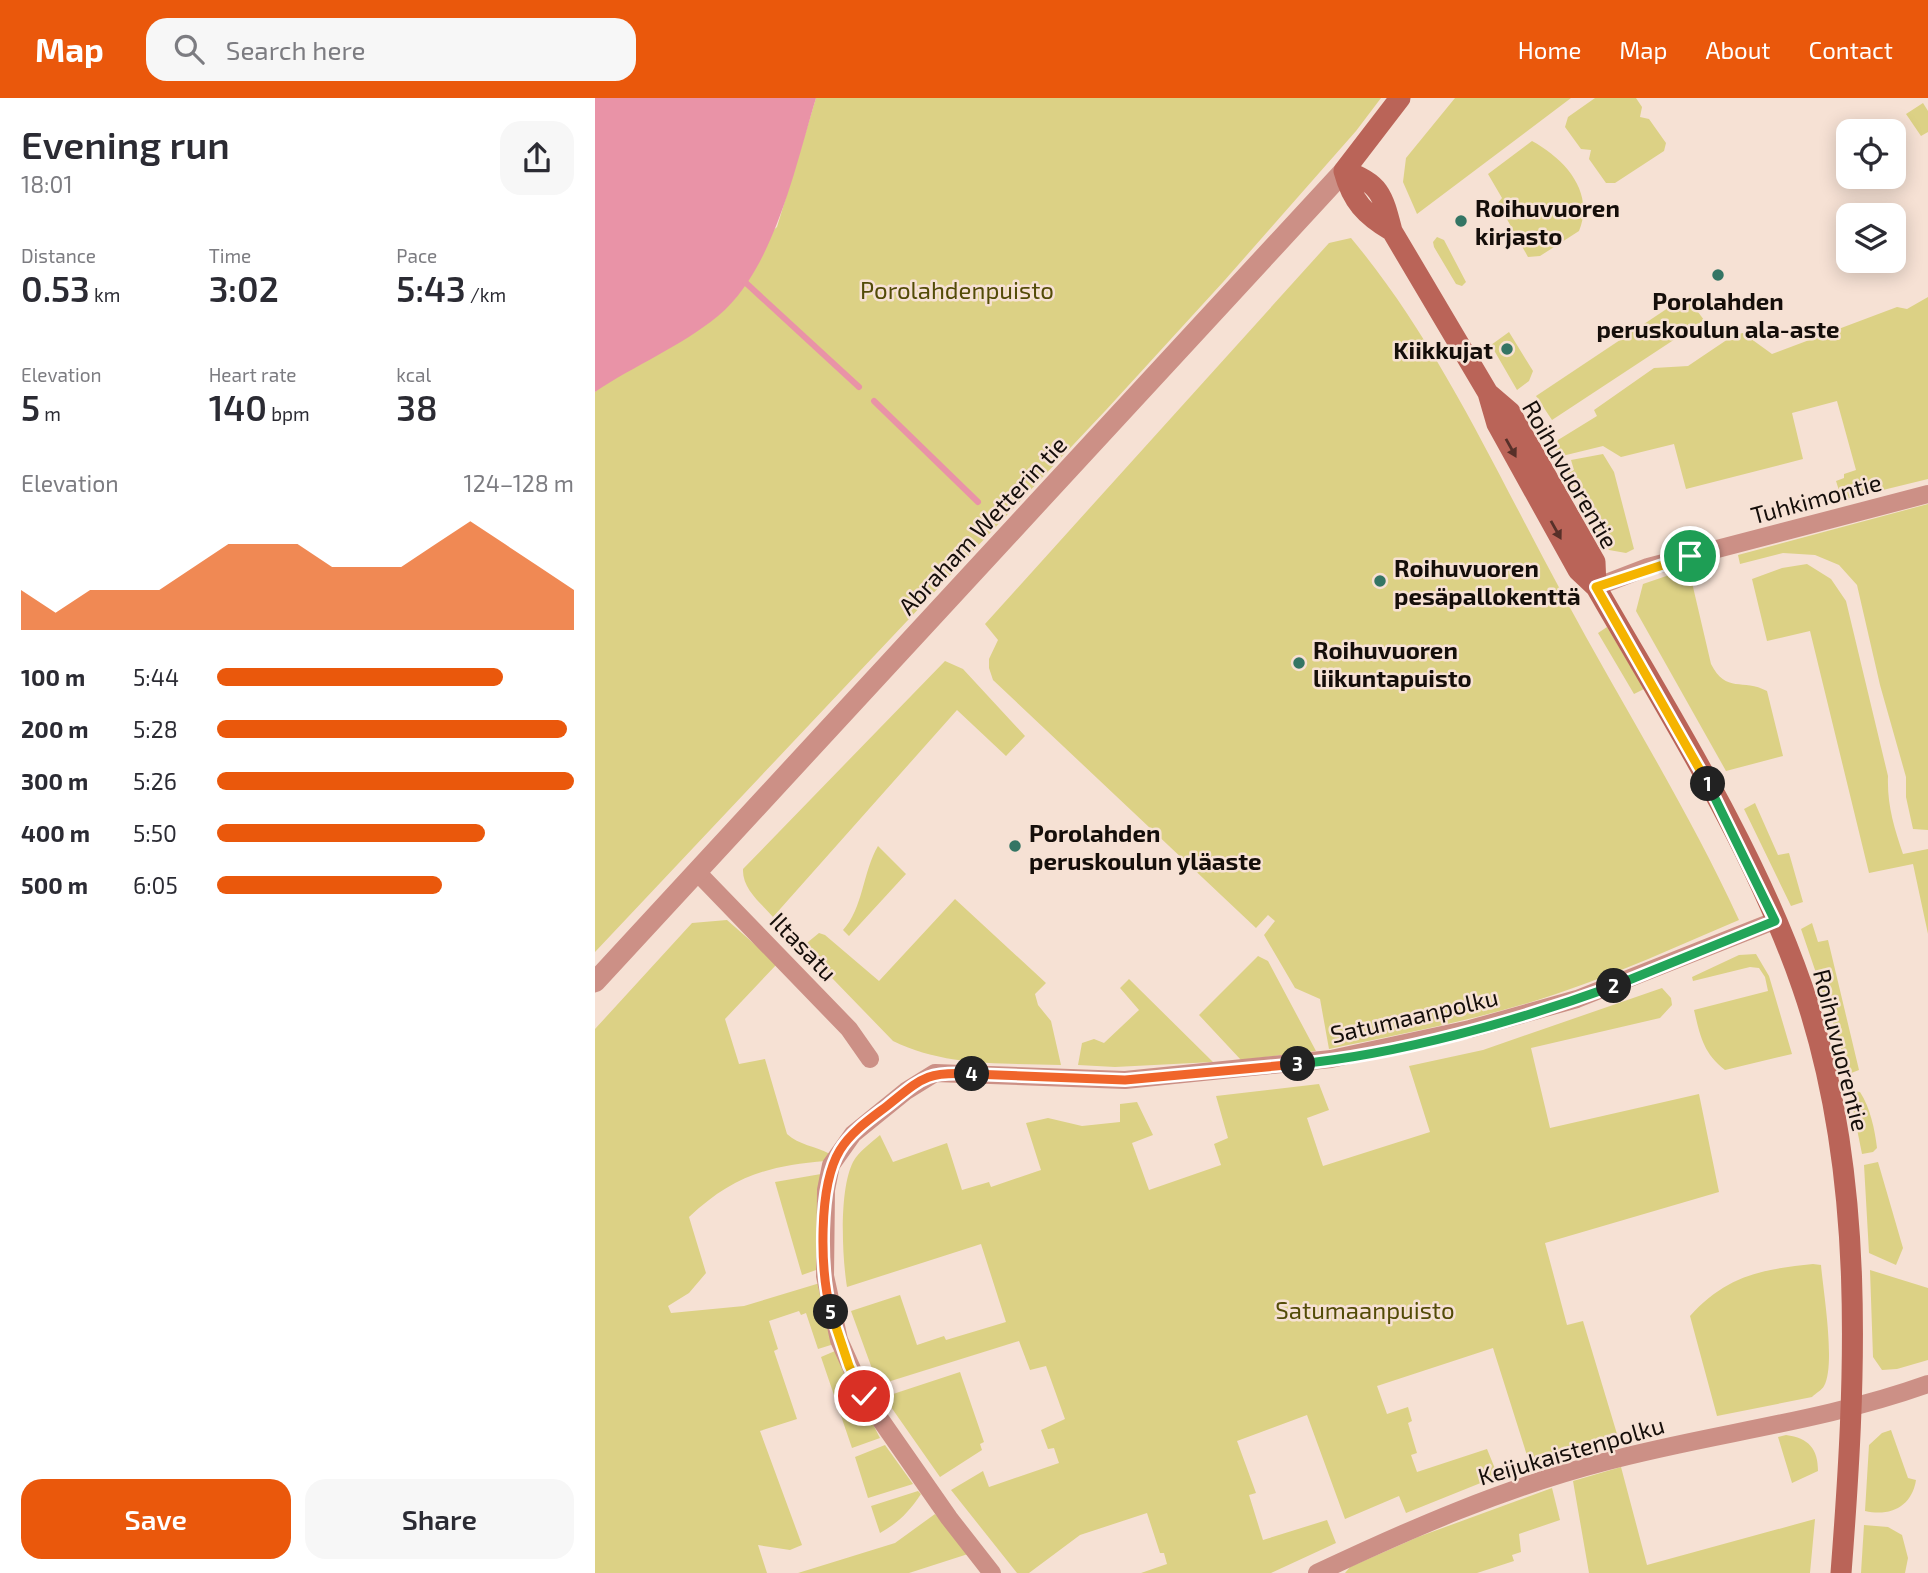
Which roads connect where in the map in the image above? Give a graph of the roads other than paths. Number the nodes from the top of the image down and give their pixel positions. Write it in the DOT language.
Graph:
graph roads {
  1 [pos="1400,98"];
  2 [pos="1344,171"];
  3 [pos="1928,494"];
  4 [pos="1596,587"];
  5 [pos="697,872"];
  6 [pos="1775,921"];
  7 [pos="595,982"];
  8 [pos="870,1059"];
  9 [pos="1928,1384"];
  10 [pos="1851,1410"];
  11 [pos="992,1573"];
  12 [pos="1317,1573"];
  13 [pos="1841,1573"];
  1 -- 2 [label="main road, Abraham Wetterin tie"];
  2 -- 4 [label="main road, Roihuvuorentie"];
  2 -- 5 [label="street, Abraham Wetterin tie"];
  3 -- 4 [label="street, Tuhkimontie"];
  4 -- 6 [label="main road, Roihuvuorentie"];
  5 -- 7 [label="street, Abraham Wetterin tie"];
  5 -- 8 [label="street, Iltasatu"];
  6 -- 10 [label="main road, Roihuvuorentie"];
  6 -- 11 [label="street, Satumaanpolku"];
  9 -- 10 [label="street"];
  10 -- 12 [label="street, Keijukaistenpolku"];
  10 -- 13 [label="main road, Roihuvuorentie"];
}
